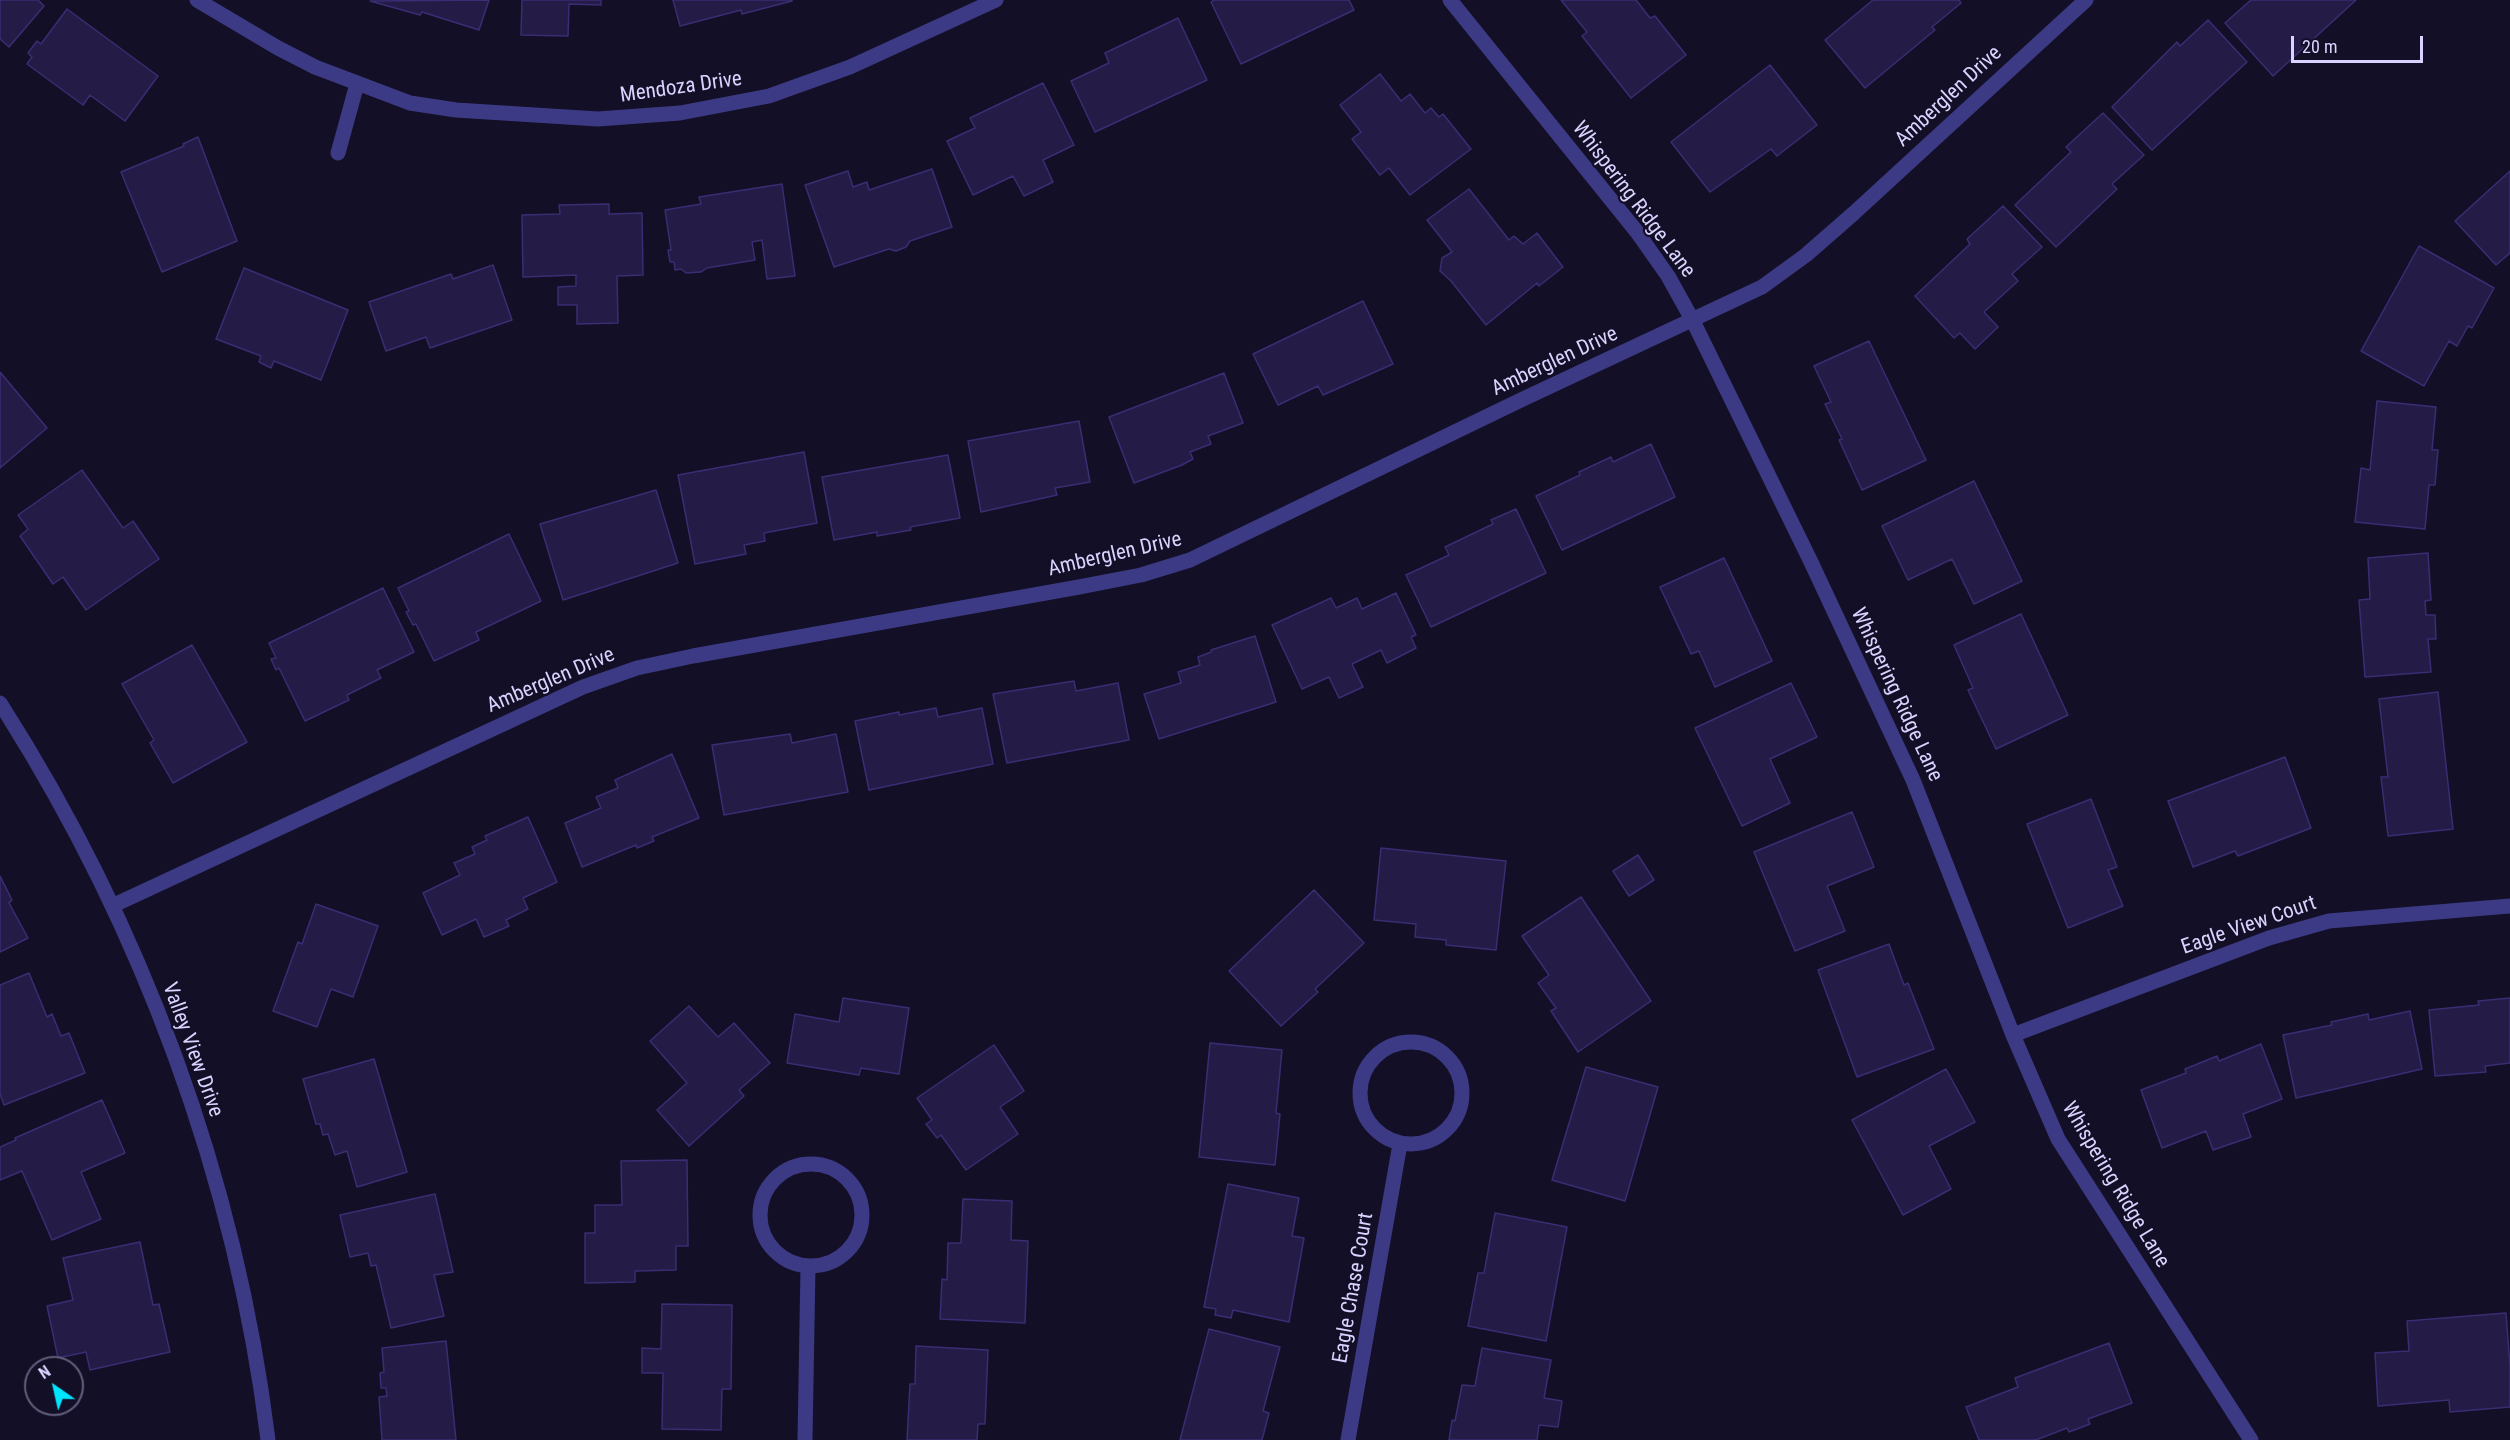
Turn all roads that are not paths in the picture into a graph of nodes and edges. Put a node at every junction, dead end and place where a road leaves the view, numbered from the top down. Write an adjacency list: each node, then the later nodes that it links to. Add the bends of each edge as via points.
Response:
1 (197, 0): 5 (street, Mendoza Drive, via 278,48)
2 (996, 0): 5 (street, Mendoza Drive, via 850,67 769,96 680,113 598,119 456,110 410,103)
3 (1450, 0): 7 (street, Whispering Ridge Lane, via 1637,232)
4 (2086, 0): 7 (street, Amberglen Drive, via 1806,255 1762,287)
5 (357, 84): 6 (street)
6 (338, 153)
7 (1693, 321): 9 (street, Amberglen Drive, via 1190,560 1141,575 637,668 583,687); 11 (street, Whispering Ridge Lane, via 1913,780)
8 (0, 703): 9 (street, Valley View Drive)
9 (114, 905): 14 (street, Valley View Drive, via 174,1057 229,1227 248,1310)
10 (2510, 906): 11 (street, Eagle View Court, via 2328,921 2269,938)
11 (2013, 1035): 17 (street, Whispering Ridge Lane, via 2058,1140)
12 (1400, 1144): 12 (street, via 1372,1127 1360,1096 1362,1080 1369,1065 1394,1045 1428,1045 1444,1053 1455,1066 1462,1100 1447,1130 1432,1140); 16 (street, Eagle Chase Court)
13 (808, 1267): 13 (street, via 785,1259 773,1249 760,1218 768,1187 794,1167 812,1164 829,1167 855,1188 862,1221 847,1252 833,1261); 15 (street)
14 (268, 1440)
15 (805, 1440)
16 (1348, 1440)
17 (2250, 1440)

